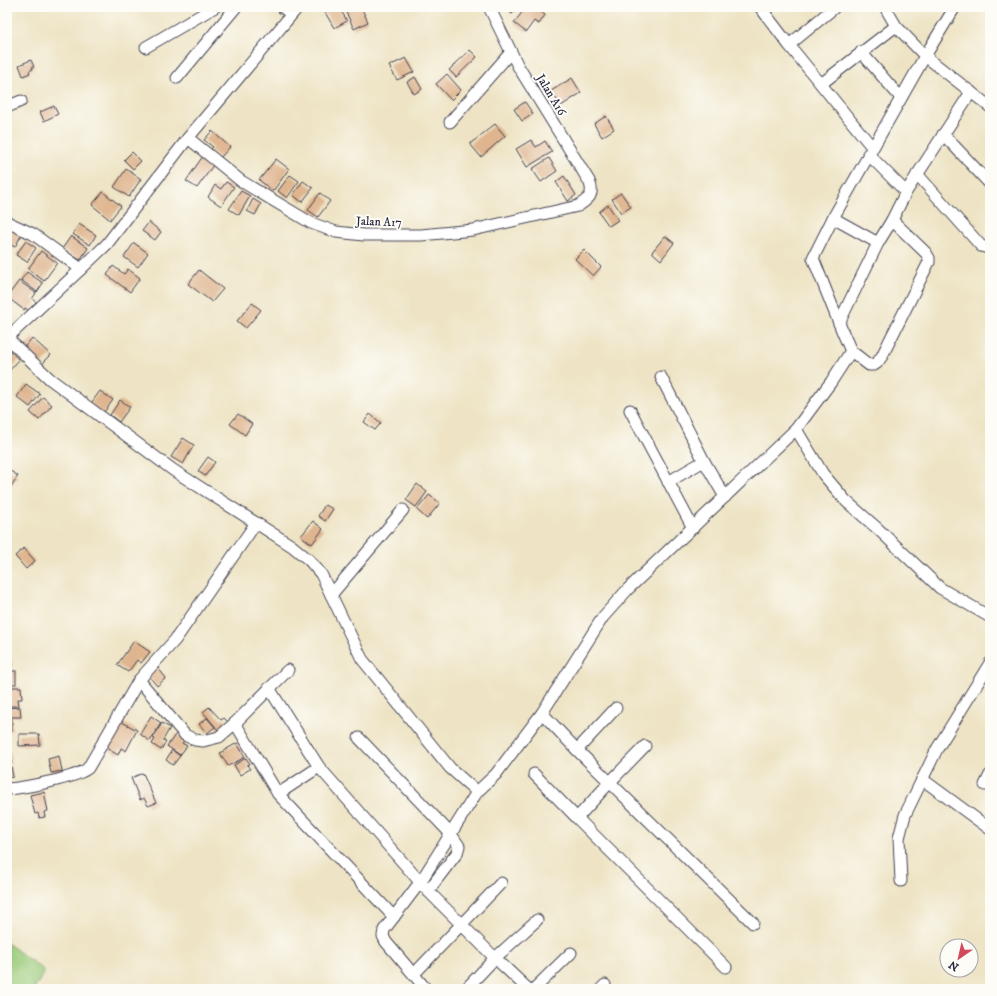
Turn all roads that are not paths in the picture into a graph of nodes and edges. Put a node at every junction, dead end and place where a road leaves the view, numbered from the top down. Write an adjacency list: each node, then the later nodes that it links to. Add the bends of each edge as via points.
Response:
1 (215, 7): 12 (street)
2 (236, 7): 16 (street)
3 (282, 7): 9 (street)
4 (489, 7): 13 (street, Jalan A16)
5 (760, 7): 11 (street)
6 (836, 7): 11 (street)
7 (885, 7): 10 (street)
8 (952, 8): 15 (street)
9 (294, 11): 25 (street)
10 (896, 26): 14 (street); 15 (street)
11 (789, 45): 17 (street)
12 (146, 47)
13 (511, 52): 23 (street); 30 (street, Jalan A16, via 589,181 592,188)
14 (861, 52): 17 (street); 19 (street)
15 (925, 56): 18 (street); 19 (street)
16 (177, 78)
17 (821, 84): 26 (street)
18 (971, 92): 22 (street); 24 (street)
19 (901, 98): 26 (street)
20 (21, 100): 21 (street)
21 (7, 107)
22 (990, 107)
23 (450, 122)
24 (943, 134): 27 (street); 28 (street)
25 (188, 138): 30 (street, Jalan A17, via 241,181 311,223 336,232 421,236 473,230 578,206); 36 (street, via 107,244)
26 (870, 150): 29 (street); 31 (street)
27 (917, 174): 29 (street); 35 (street, via 981,246)
28 (990, 184)
29 (906, 192): 32 (street)
30 (590, 195)
31 (833, 218): 34 (street); 37 (street, via 813,258)
32 (892, 220): 34 (street); 39 (street, via 926,253 930,262 877,363 869,364)
33 (7, 222): 36 (street, via 33,234)
34 (878, 243): 37 (street)
35 (990, 246)
36 (81, 269): 38 (street)
37 (839, 323): 39 (street)
38 (7, 338): 47 (street, via 50,379 173,470)
39 (851, 351): 42 (street)
40 (661, 377): 43 (street)
41 (630, 410): 44 (street)
42 (796, 429): 45 (street); 50 (street, via 823,474 846,501 940,588)
43 (704, 461): 44 (street); 45 (street)
44 (668, 482): 48 (street)
45 (725, 497): 48 (street)
46 (403, 510): 49 (street)
47 (256, 523): 49 (street, via 309,560 321,574); 53 (street, via 176,640)
48 (693, 528): 56 (street, via 628,589 603,617)
49 (332, 595): 66 (street, via 362,659 450,768)
50 (990, 617)
51 (990, 663): 63 (street, via 937,749)
52 (288, 670): 54 (street)
53 (139, 680): 57 (street, via 185,735 195,740 219,737); 65 (street, via 84,772 21,788)
54 (269, 688): 57 (street); 61 (street)
55 (616, 708): 60 (street)
56 (542, 713): 60 (street); 66 (street, via 496,774)
57 (235, 723): 67 (street)
58 (359, 738): 70 (street)
59 (645, 746): 64 (street)
60 (577, 750): 64 (street)
61 (319, 767): 67 (street); 71 (street)
62 (534, 774): 68 (street)
63 (922, 779): 69 (street); 72 (street, via 905,815 899,838)
64 (610, 782): 68 (street); 78 (street)
65 (7, 789)
66 (477, 792): 70 (street)
67 (278, 794): 75 (street)
68 (577, 818): 81 (street)
69 (990, 828)
70 (450, 833): 71 (street); 74 (street, via 459,849)
71 (421, 881): 74 (street); 75 (street)
72 (901, 881)
73 (501, 883): 77 (street)
74 (428, 891): 77 (street)
75 (394, 917): 82 (street, via 382,936)
76 (537, 920): 80 (street)
77 (461, 923): 80 (street); 82 (street)
78 (753, 923)
79 (571, 953): 86 (street)
80 (495, 958): 84 (street); 85 (street)
81 (726, 967)
82 (414, 974): 83 (street)
83 (426, 989)
84 (466, 989)
85 (528, 989)
86 (534, 989)

